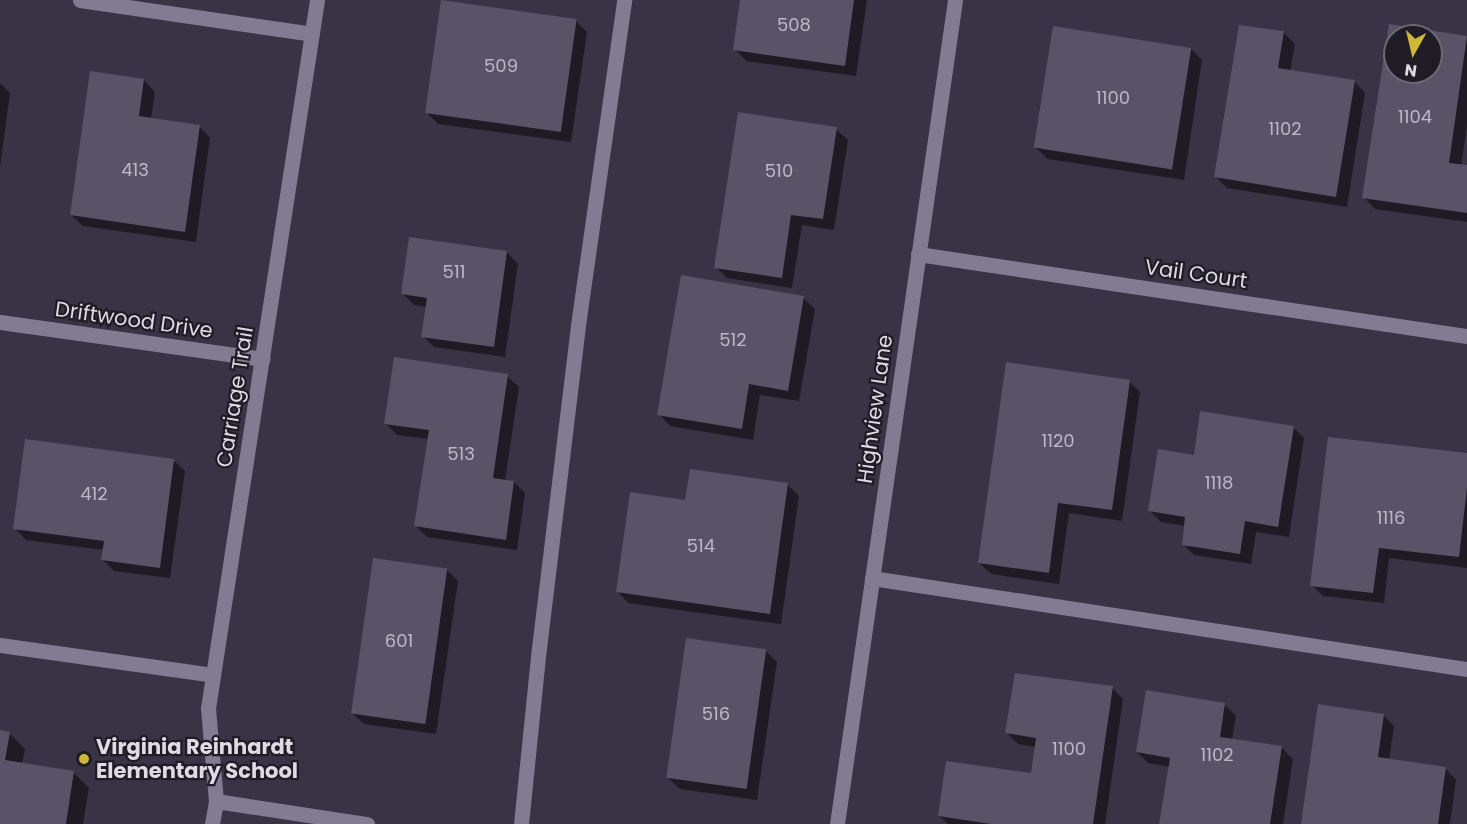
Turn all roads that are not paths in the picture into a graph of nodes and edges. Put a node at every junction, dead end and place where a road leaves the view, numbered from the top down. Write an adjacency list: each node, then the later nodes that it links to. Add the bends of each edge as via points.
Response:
1 (81, 0): 5 (street)
2 (317, 0): 5 (street, Carriage Trail)
3 (624, 0): 17 (street, via 578,330)
4 (955, 0): 6 (street, Highview Lane)
5 (312, 34): 9 (street, Carriage Trail)
6 (918, 254): 8 (street, Vail Court); 10 (street, Highview Lane)
7 (0, 322): 9 (street, Driftwood Drive)
8 (1467, 336)
9 (262, 359): 13 (street, Carriage Trail)
10 (872, 578): 12 (street); 18 (street, Highview Lane)
11 (0, 645): 13 (street)
12 (1467, 669)
13 (213, 675): 14 (street, Carriage Trail, via 208,708)
14 (216, 801): 15 (street, Carriage Trail); 16 (street)
15 (212, 824)
16 (367, 824)
17 (521, 824)
18 (837, 824)

